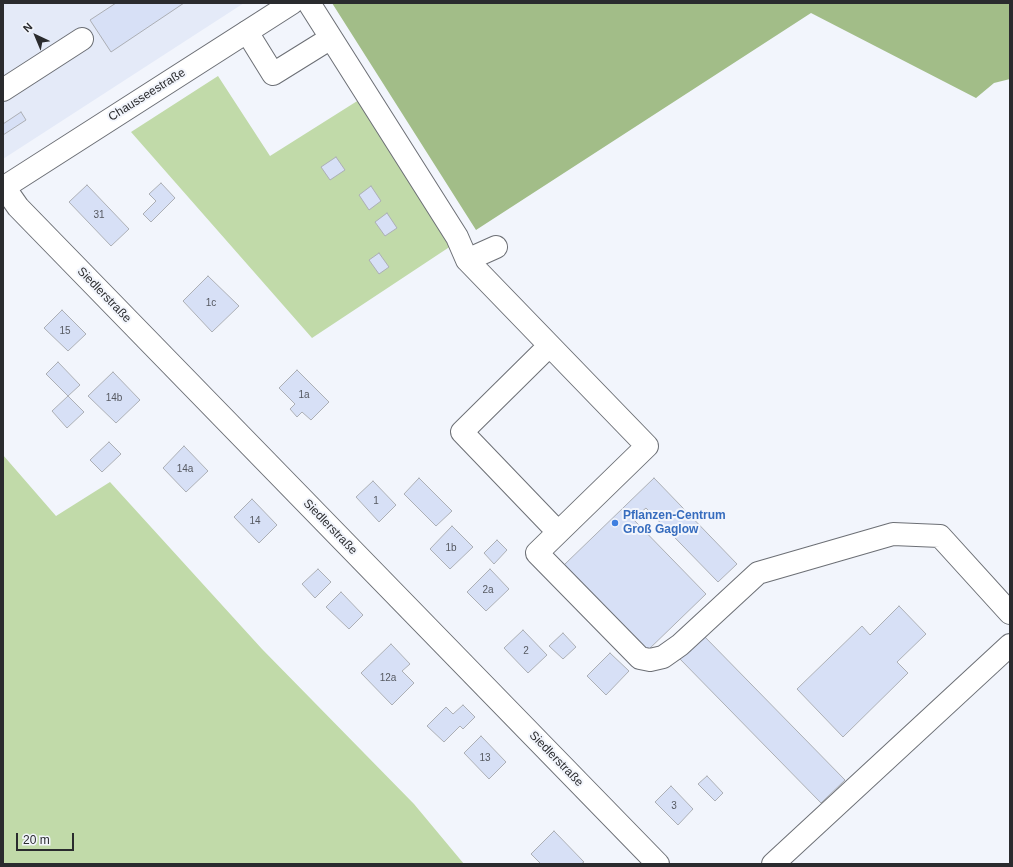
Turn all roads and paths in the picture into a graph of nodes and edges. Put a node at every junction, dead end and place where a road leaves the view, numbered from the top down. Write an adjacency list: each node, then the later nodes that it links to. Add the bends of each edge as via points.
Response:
1 (292, 3): 3 (street, Chausseestraße)
2 (310, 3): 4 (street)
3 (247, 32): 4 (street, via 273,74); 7 (street, Chausseestraße)
4 (332, 38): 9 (street, via 457,237)
5 (82, 39): 6 (street)
6 (3, 90)
7 (3, 187): 14 (street, Siedlerstraße, via 18,207)
8 (496, 247): 9 (street)
9 (467, 260): 10 (street)
10 (549, 346): 11 (street, via 462,432); 11 (street, via 647,446)
11 (558, 532): 12 (street, via 537,553 640,658 650,660 663,657 680,645 758,573 893,534 940,536)
12 (1010, 613)
13 (1010, 646): 15 (street)
14 (658, 864)
15 (773, 864)

